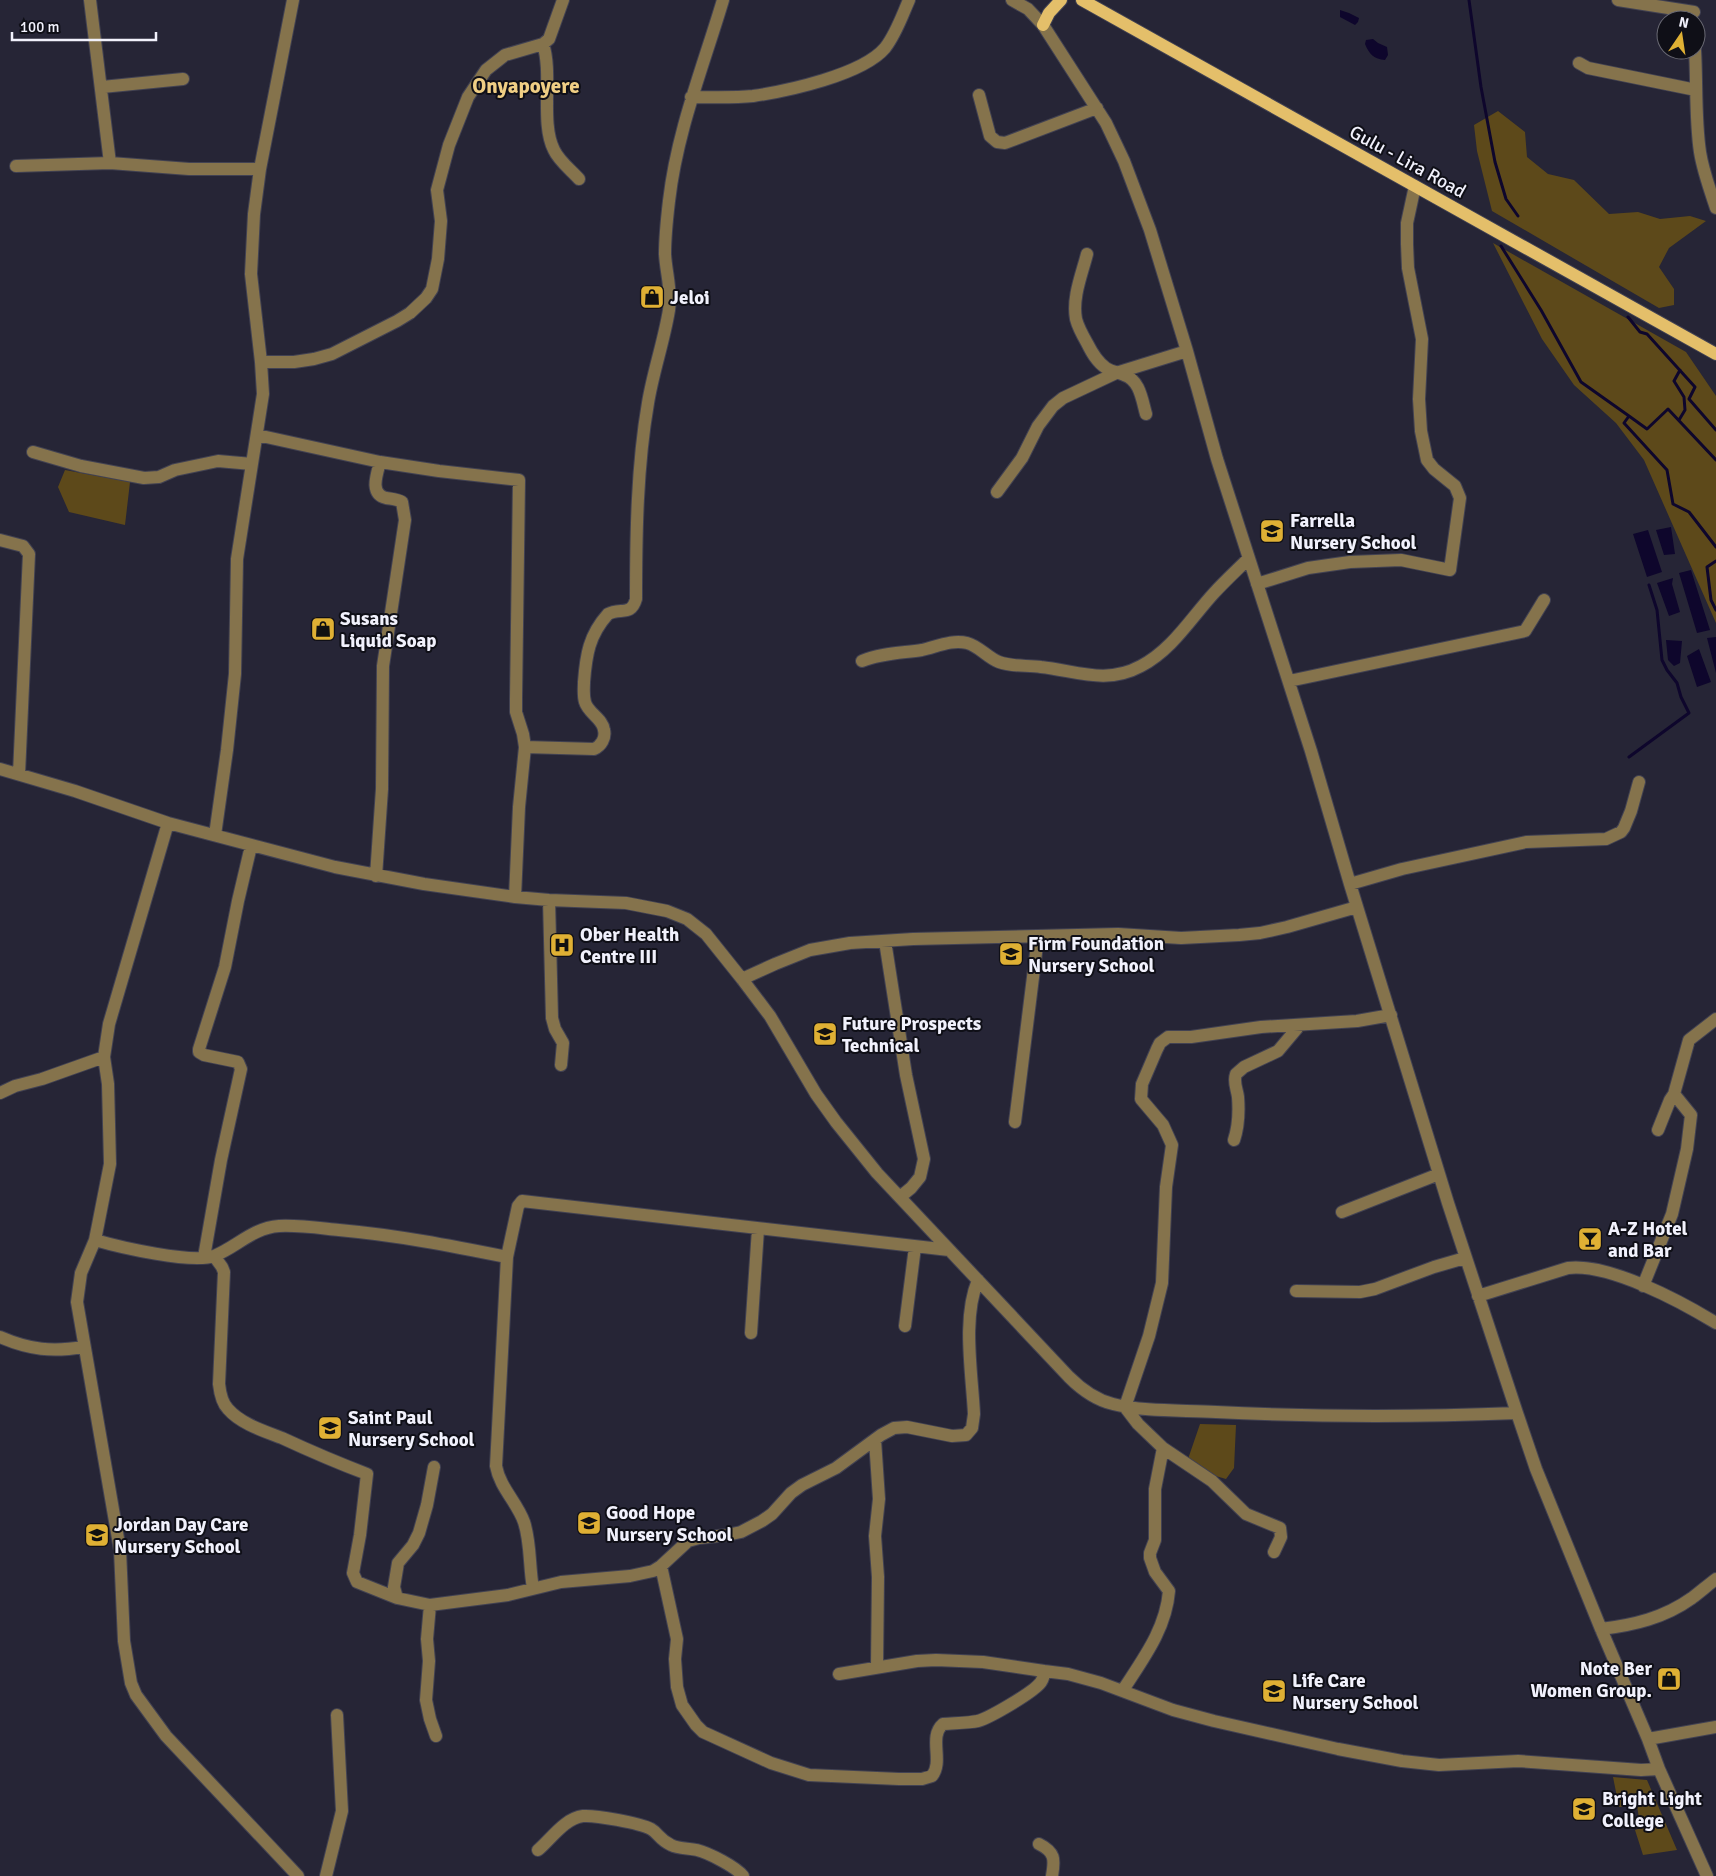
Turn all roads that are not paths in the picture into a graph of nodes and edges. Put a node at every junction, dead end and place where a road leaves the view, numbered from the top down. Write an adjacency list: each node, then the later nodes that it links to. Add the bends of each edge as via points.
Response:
1 (90, 0): 17 (street)
2 (293, 0): 24 (street)
3 (563, 0): 13 (street, via 550,36)
4 (723, 0): 20 (street)
5 (909, 0): 20 (street, via 884,49 849,71 780,91)
6 (1012, 0): 10 (street)
7 (1061, 0): 12 (main road)
8 (1082, 0): 26 (main road, Gulu - Lira Road)
9 (1618, 0): 11 (street)
10 (1026, 5): 12 (street)
11 (1687, 10)
12 (1042, 26): 21 (street)
13 (543, 44): 25 (street, via 551,143 554,152); 31 (street, via 505,55 486,70 468,97 449,145 437,190 441,221 438,259 432,289 426,298 397,321 332,354 294,362)
14 (1695, 60): 18 (street)
15 (1579, 64): 18 (street)
16 (183, 79): 17 (street)
17 (102, 87): 22 (street)
18 (1696, 90): 27 (street, via 1700,153)
19 (979, 95): 21 (street, via 990,136 1005,143)
20 (691, 97): 45 (street, via 669,201 665,251 670,298 648,404 641,459 636,599 628,611 608,614 587,651 584,701 603,726 602,744 594,749)
21 (1096, 108): 29 (street, via 1124,161 1150,230)
22 (110, 163): 23 (street); 24 (street, via 189,169)
23 (16, 166)
24 (260, 169): 31 (street, via 251,274)
25 (580, 179)
26 (1415, 186): 30 (main road, Gulu - Lira Road); 41 (street, via 1407,224 1407,244 1408,268 1422,339 1419,399 1422,437 1427,460 1454,486 1460,498 1450,570 1401,560 1350,562 1301,570)
27 (1716, 208)
28 (1087, 254): 32 (street, via 1077,292 1077,320 1093,355)
29 (1187, 351): 32 (street); 40 (street)
30 (1716, 354)
31 (261, 362): 34 (street, via 263,394)
32 (1116, 373): 33 (street, via 1126,375 1138,387); 38 (street, via 1053,406)
33 (1146, 414)
34 (257, 435): 36 (street); 37 (street)
35 (33, 452): 37 (street, via 81,466 144,478 218,461)
36 (380, 462): 45 (street, via 519,480 516,712); 52 (street, via 376,490 380,496 402,502 405,520 383,666 382,789)
37 (252, 464): 50 (street, via 236,559 234,681)
38 (997, 492)
39 (0, 540): 47 (street, via 23,546 29,554)
40 (1249, 558): 41 (street); 43 (street, via 1166,647 1140,667 1119,674 1091,676 1007,664 966,643 874,656)
41 (1257, 584): 44 (street)
42 (1544, 600): 44 (street, via 1525,631)
43 (862, 661)
44 (1289, 681): 53 (street)
45 (525, 747): 54 (street)
46 (0, 769): 47 (street)
47 (19, 774): 49 (street)
48 (1639, 782): 53 (street, via 1624,828 1606,839 1526,842 1402,869)
49 (168, 823): 50 (street); 63 (street, via 116,998)
50 (215, 835): 51 (street)
51 (251, 846): 52 (street); 77 (street, via 225,967 199,1052 238,1062 241,1069 208,1227)
52 (376, 876): 54 (street)
53 (1350, 884): 56 (street)
54 (515, 897): 55 (street)
55 (550, 900): 59 (street, via 626,903 676,914 706,934); 64 (street, via 552,1018 554,1029 563,1043)
56 (1357, 907): 57 (street, via 1287,927 1239,935); 60 (street)
57 (1038, 937): 58 (street); 67 (street)
58 (884, 941): 59 (street, via 810,950); 71 (street, via 906,1075 924,1159 920,1178)
59 (742, 979): 71 (street, via 770,1016 836,1122)
60 (1391, 1015): 62 (street); 70 (street)
61 (1716, 1019): 66 (street, via 1689,1040)
62 (1299, 1026): 69 (street, via 1278,1050 1244,1066 1236,1074 1238,1099); 89 (street, via 1261,1026 1191,1037 1168,1037 1157,1049 1140,1093 1141,1099 1163,1125 1172,1145 1166,1187 1163,1272 1155,1316)
63 (104, 1057): 65 (street); 74 (street, via 110,1164)
64 (562, 1065)
65 (2, 1089)
66 (1674, 1094): 68 (street); 81 (street, via 1690,1115 1688,1149 1672,1214)
67 (1015, 1122)
68 (1658, 1130)
69 (1234, 1140)
70 (1439, 1174): 72 (street); 79 (street)
71 (900, 1197): 76 (street)
72 (1342, 1212)
73 (758, 1229): 75 (street); 78 (street, via 522,1201 518,1206); 86 (street)
74 (95, 1240): 77 (street, via 172,1256); 88 (street, via 78,1286 77,1302)
75 (915, 1247): 76 (street); 85 (street)
76 (948, 1250): 80 (street)
77 (209, 1256): 78 (street, via 253,1232 280,1226 374,1233); 98 (street, via 224,1272 219,1384 226,1407 246,1422 367,1474 353,1573 357,1582)
78 (507, 1257): 97 (street, via 496,1466 501,1482 524,1522)
79 (1465, 1258): 82 (street, via 1375,1289); 83 (street)
80 (978, 1280): 89 (street, via 1076,1384 1100,1400); 91 (street, via 970,1318 972,1428 966,1435 952,1436 900,1427)
81 (1643, 1286): 83 (street, via 1581,1266); 84 (street)
82 (1296, 1292)
83 (1478, 1296): 90 (street)
84 (1716, 1323)
85 (905, 1326)
86 (751, 1333)
87 (0, 1337): 88 (street, via 41,1350)
88 (84, 1347): 112 (street, via 120,1550 124,1641 136,1695 166,1736)
89 (1125, 1407): 90 (street, via 1370,1416); 92 (street)
90 (1517, 1413): 100 (street, via 1536,1469)
91 (875, 1440): 95 (street, via 842,1464 791,1493 762,1521 741,1532 688,1541); 101 (street, via 879,1500 875,1536 878,1577)
92 (1163, 1448): 94 (street, via 1212,1481 1246,1514 1280,1528 1281,1537); 104 (street, via 1155,1489 1156,1540 1150,1558 1155,1572 1169,1591 1167,1608 1160,1630)
93 (434, 1467): 98 (street, via 419,1533 398,1563 394,1587)
94 (1274, 1552)
95 (661, 1566): 97 (street, via 630,1576 585,1579); 102 (street, via 677,1639 677,1687 685,1710 703,1732 791,1770 824,1776 927,1778 935,1770 936,1734 940,1726 985,1718 1037,1686)
96 (1716, 1579): 100 (street, via 1692,1598 1660,1616 1632,1625)
97 (533, 1588): 99 (street)
98 (397, 1598): 99 (street)
99 (430, 1605): 107 (street, via 426,1700)
100 (1601, 1629): 108 (street)
101 (876, 1667): 102 (street, via 917,1661 967,1661); 103 (street)
102 (1044, 1671): 104 (street)
103 (838, 1674)
104 (1123, 1690): 109 (street, via 1173,1710 1214,1721 1402,1760 1439,1765 1518,1761)
105 (337, 1715): 113 (street, via 342,1811)
106 (1716, 1727): 108 (street)
107 (436, 1736)
108 (1648, 1739): 109 (street)
109 (1659, 1769): 116 (street)
110 (1039, 1844): 115 (street, via 1052,1854)
111 (538, 1850): 114 (street, via 577,1818 602,1818 650,1828 667,1843 710,1854)
112 (298, 1876)
113 (326, 1876)
114 (743, 1876)
115 (1052, 1876)
116 (1707, 1876)

